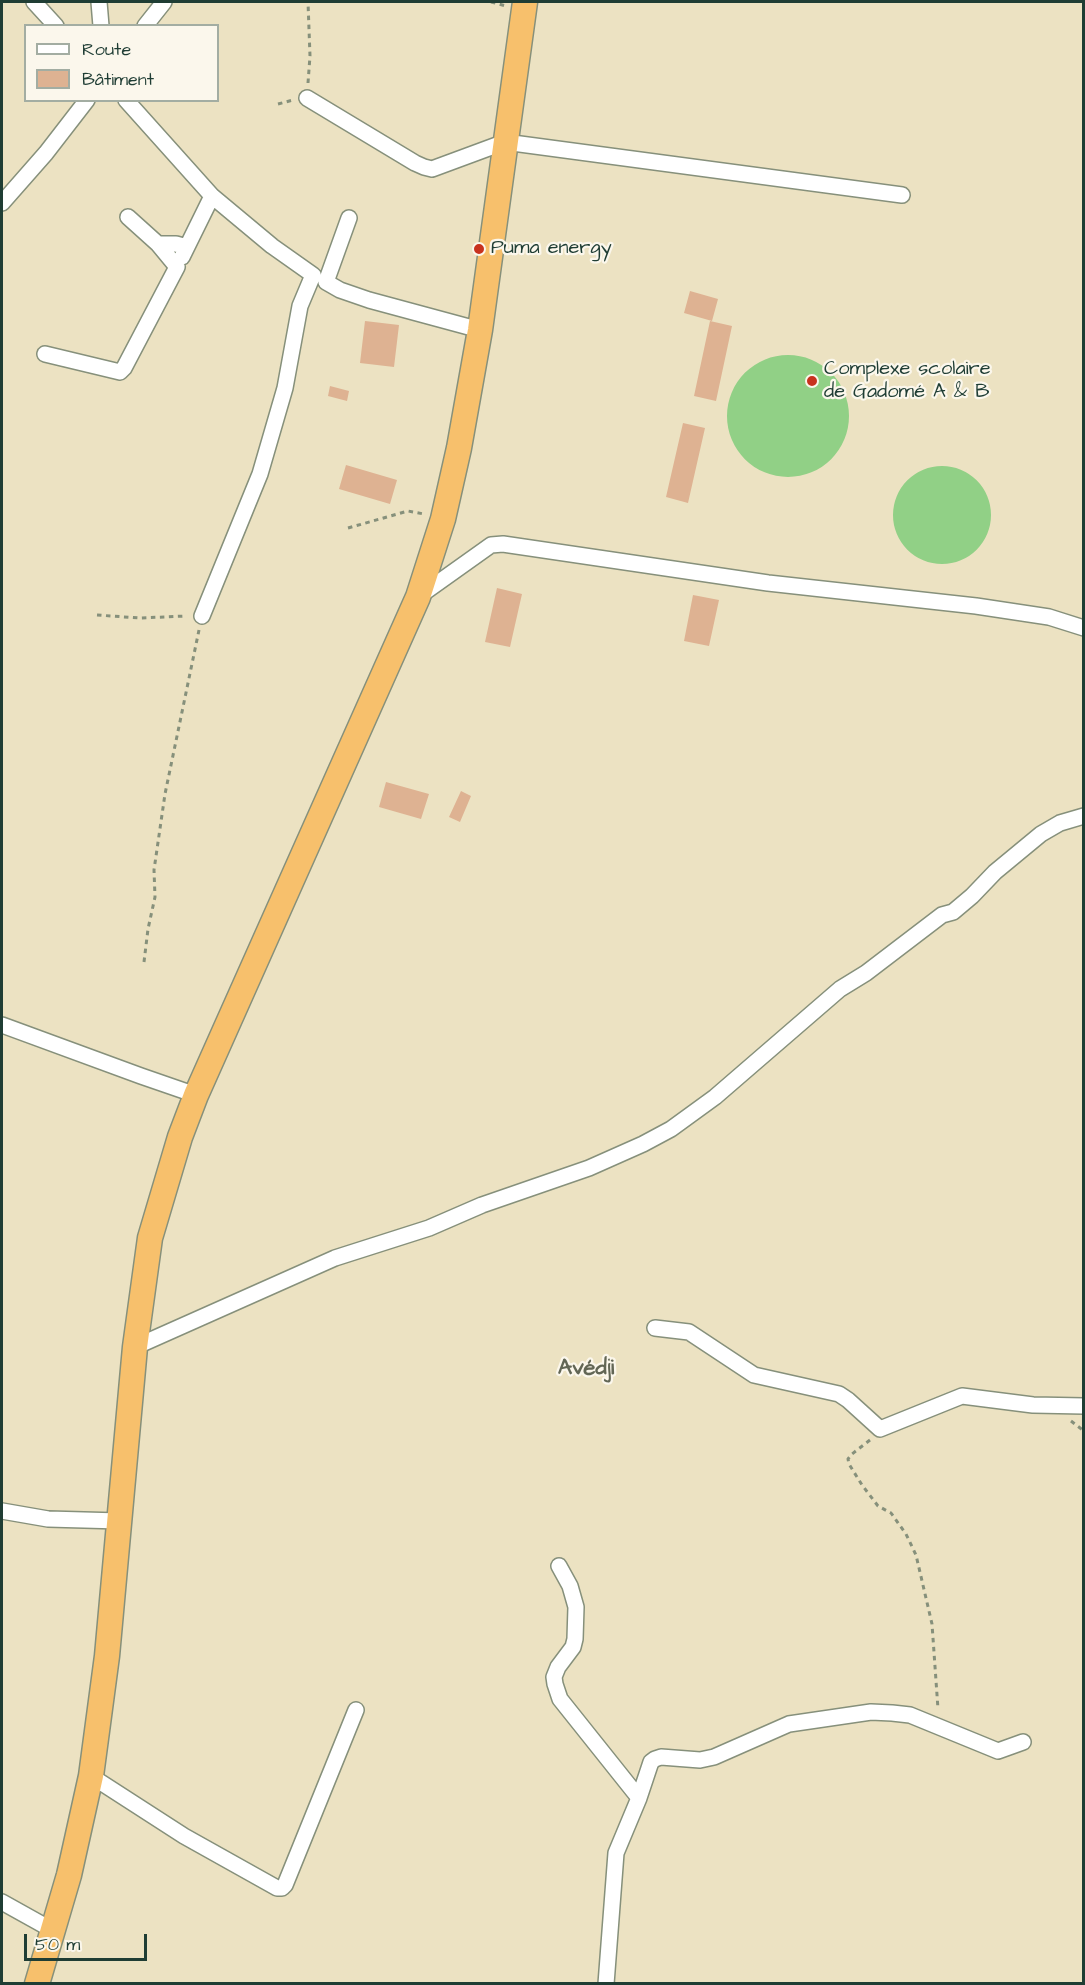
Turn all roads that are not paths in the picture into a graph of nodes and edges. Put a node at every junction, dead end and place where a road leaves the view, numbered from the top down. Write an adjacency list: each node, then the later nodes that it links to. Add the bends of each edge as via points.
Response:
1 (34, 2): 5 (street)
2 (99, 2): 6 (street)
3 (164, 2): 7 (street)
4 (525, 2): 11 (highway)
5 (54, 24)
6 (102, 24)
7 (147, 24)
8 (307, 98): 11 (street, via 432,169)
9 (85, 102): 14 (street)
10 (128, 102): 13 (street)
11 (505, 142): 12 (street); 21 (highway)
12 (902, 195)
13 (212, 196): 18 (street); 20 (street)
14 (2, 202)
15 (128, 217): 17 (street)
16 (349, 218): 20 (street)
17 (159, 244): 18 (street); 19 (street)
18 (187, 247): 19 (street)
19 (177, 267): 22 (street, via 120,372)
20 (319, 279): 21 (street, via 369,300); 24 (street, via 300,306 285,388 260,474)
21 (480, 330): 23 (highway, via 443,519)
22 (45, 354)
23 (418, 597): 25 (street, via 491,545 503,544 768,583 976,606 1049,617); 28 (highway)
24 (202, 616)
25 (1083, 628)
26 (1083, 816): 30 (street, via 1041,834 953,912 942,915 840,989 715,1097 671,1129 589,1168 482,1204 429,1228 334,1258)
27 (2, 1025): 28 (street)
28 (196, 1095): 30 (highway, via 150,1238)
29 (655, 1328): 31 (street, via 689,1332 754,1375 839,1394 880,1429 962,1396 1033,1405)
30 (135, 1347): 33 (highway)
31 (1083, 1406)
32 (2, 1511): 33 (street, via 48,1519)
33 (120, 1521): 37 (highway)
34 (559, 1566): 38 (street, via 576,1607 573,1647 554,1677 560,1699)
35 (356, 1710): 37 (street, via 282,1888 184,1836)
36 (1023, 1742): 38 (street, via 998,1751 910,1715 871,1712 789,1724 714,1757 655,1759)
37 (91, 1776): 40 (highway)
38 (639, 1798): 42 (street, via 616,1853)
39 (2, 1902): 40 (street)
40 (54, 1930): 41 (highway)
41 (37, 1983)
42 (606, 1983)

